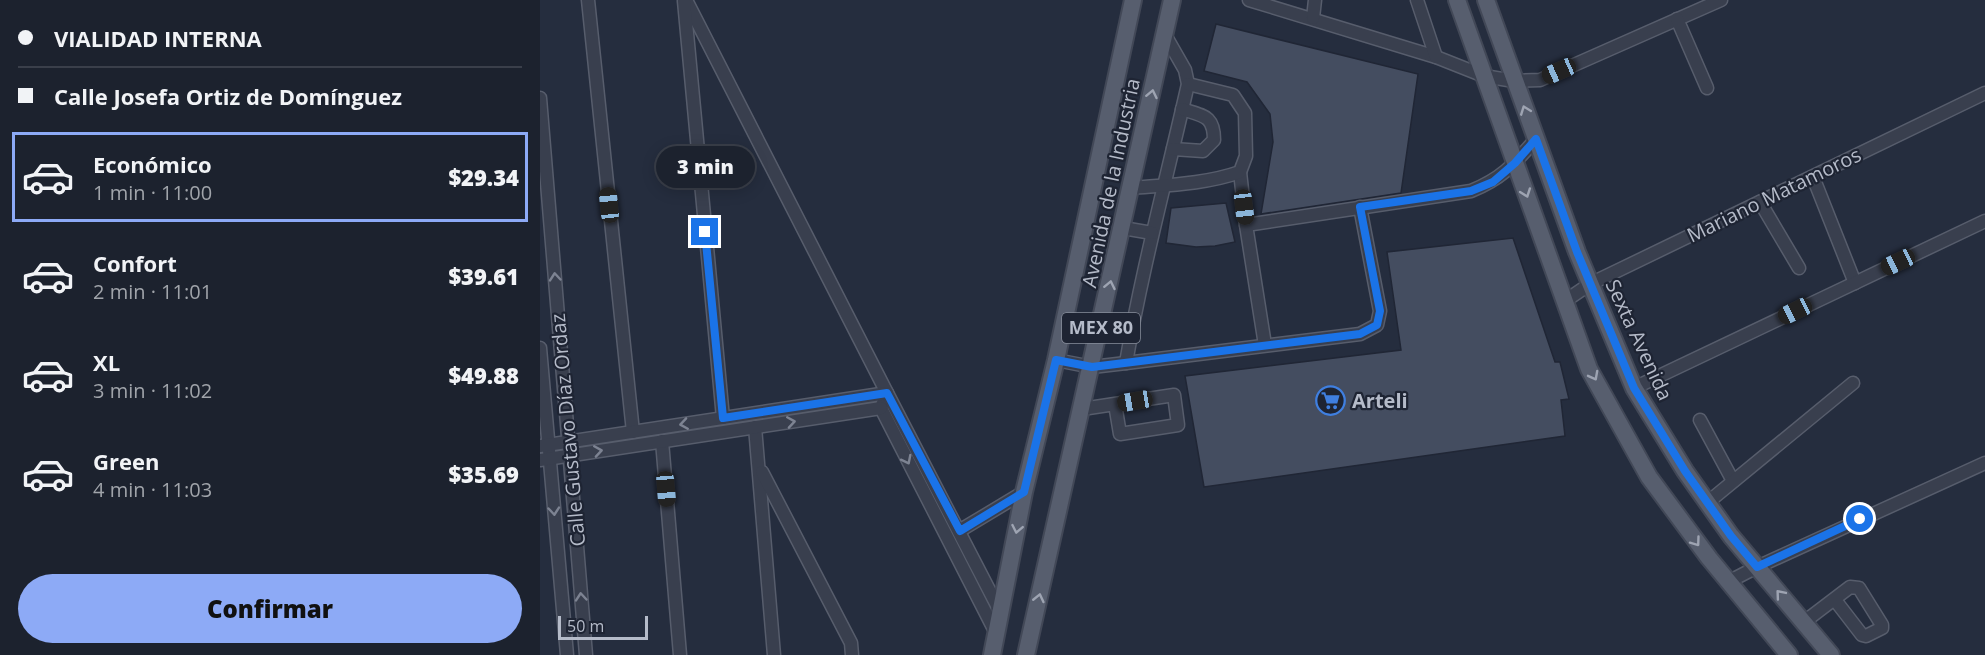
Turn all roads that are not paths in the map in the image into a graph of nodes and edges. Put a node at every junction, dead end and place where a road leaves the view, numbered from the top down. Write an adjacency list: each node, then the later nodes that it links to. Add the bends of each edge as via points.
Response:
1 (588, 0): 57 (street)
2 (685, 0): 48 (street); 53 (street)
3 (1133, 0): 43 (main road, Avenida de la Industria / MEX 80)
4 (1172, 0): 14 (main road, Avenida de la Industria / MEX 80)
5 (1248, 0): 12 (street)
6 (1315, 0): 12 (street)
7 (1417, 0): 15 (street)
8 (1457, 0): 16 (main road)
9 (1486, 0): 17 (main road, Sexta Avenida)
10 (1721, 0): 11 (street)
11 (1694, 5): 13 (street)
12 (1313, 18): 15 (street)
13 (1677, 19): 17 (street, via 1540,80); 19 (street)
14 (1165, 35): 18 (street, via 1185,70); 29 (main road, Avenida de la Industria / MEX 80, one-way to 14)
15 (1436, 57): 16 (street)
16 (1484, 76): 17 (street); 25 (main road)
17 (1514, 81): 23 (main road, Sexta Avenida, one-way to 17)
18 (1188, 84): 22 (street); 26 (street, via 1233,95 1245,113 1246,156)
19 (1707, 88)
20 (1985, 93): 27 (street, Mariano Matamoros)
21 (540, 98): 31 (street, Calle Gustavo Díaz Ordaz)
22 (1182, 109): 24 (street); 24 (street, via 1208,118 1214,127 1214,140 1203,151)
23 (1536, 139): 25 (street); 39 (main road, Sexta Avenida)
24 (1173, 149): 28 (street)
25 (1515, 163): 32 (street, via 1493,182 1471,191); 40 (main road, one-way to 40)
26 (1240, 172): 28 (street); 34 (street)
27 (1813, 177): 30 (street, Mariano Matamoros); 38 (street)
28 (1165, 186): 29 (street); 36 (street)
29 (1132, 188): 35 (main road, Avenida de la Industria / MEX 80)
30 (1760, 202): 37 (street); 39 (street, Mariano Matamoros)
31 (544, 206): 59 (street, Calle Gustavo Díaz Ordaz, one-way to 31)
32 (1360, 207): 34 (street); 41 (street, via 1380,311 1377,325 1360,334)
33 (1985, 221): 38 (street)
34 (1246, 225): 41 (street)
35 (1122, 228): 36 (street); 45 (main road, Avenida de la Industria / MEX 80, one-way to 35)
36 (1152, 233): 44 (street)
37 (1799, 268)
38 (1855, 283): 47 (street)
39 (1590, 284): 40 (street, Mariano Matamoros); 47 (main road, Sexta Avenida)
40 (1565, 301): 70 (main road, one-way to 70, via 1590,369 1649,477)
41 (1265, 345): 44 (street)
42 (540, 348): 60 (street, Calle Gustavo Díaz Ordaz)
43 (1056, 360): 45 (street); 66 (main road, Avenida de la Industria / MEX 80)
44 (1126, 363): 45 (street)
45 (1092, 367): 51 (main road, Avenida de la Industria / MEX 80)
46 (1853, 383): 65 (street)
47 (1634, 388): 67 (main road, Sexta Avenida)
48 (887, 393): 50 (street); 52 (street); 68 (street)
49 (1115, 404): 49 (street, via 1119,434 1178,425 1174,395); 51 (street)
50 (881, 408): 55 (street, one-way to 50); 74 (street, one-way to 74)
51 (1082, 409): 82 (main road, Avenida de la Industria / MEX 80, one-way to 51)
52 (739, 416): 53 (street); 56 (street)
53 (723, 418): 57 (street, one-way to 57)
54 (1700, 420): 65 (street)
55 (755, 428): 56 (street); 64 (street)
56 (740, 430): 58 (street)
57 (633, 432): 59 (street)
58 (662, 441): 61 (street, one-way to 58); 78 (street)
59 (568, 442): 60 (street); 61 (street, Calle Gustavo Díaz Ordaz)
60 (544, 445): 62 (street, Calle Gustavo Díaz Ordaz)
61 (570, 456): 62 (street); 77 (street, Calle Gustavo Díaz Ordaz, one-way to 61)
62 (545, 459): 76 (street, Calle Gustavo Díaz Ordaz, one-way to 76)
63 (1985, 463): 69 (street)
64 (758, 465): 79 (street); 80 (street, via 851,643)
65 (1733, 482): 67 (street)
66 (1024, 492): 68 (street); 72 (main road, Avenida de la Industria / MEX 80, one-way to 72)
67 (1707, 502): 69 (main road, Sexta Avenida)
68 (960, 531): 72 (street)
69 (1757, 567): 70 (street); 73 (main road, Sexta Avenida, one-way to 69)
70 (1728, 582): 75 (main road)
71 (1835, 600): 73 (street)
72 (1001, 613): 74 (main road, Avenida de la Industria / MEX 80)
73 (1804, 622): 83 (main road, Sexta Avenida)
74 (996, 633): 81 (main road, Avenida de la Industria / MEX 80)
75 (1784, 653)
76 (567, 655)
77 (586, 655)
78 (680, 655)
79 (774, 655)
80 (852, 655)
81 (992, 655)
82 (1026, 655)
83 (1831, 655)

